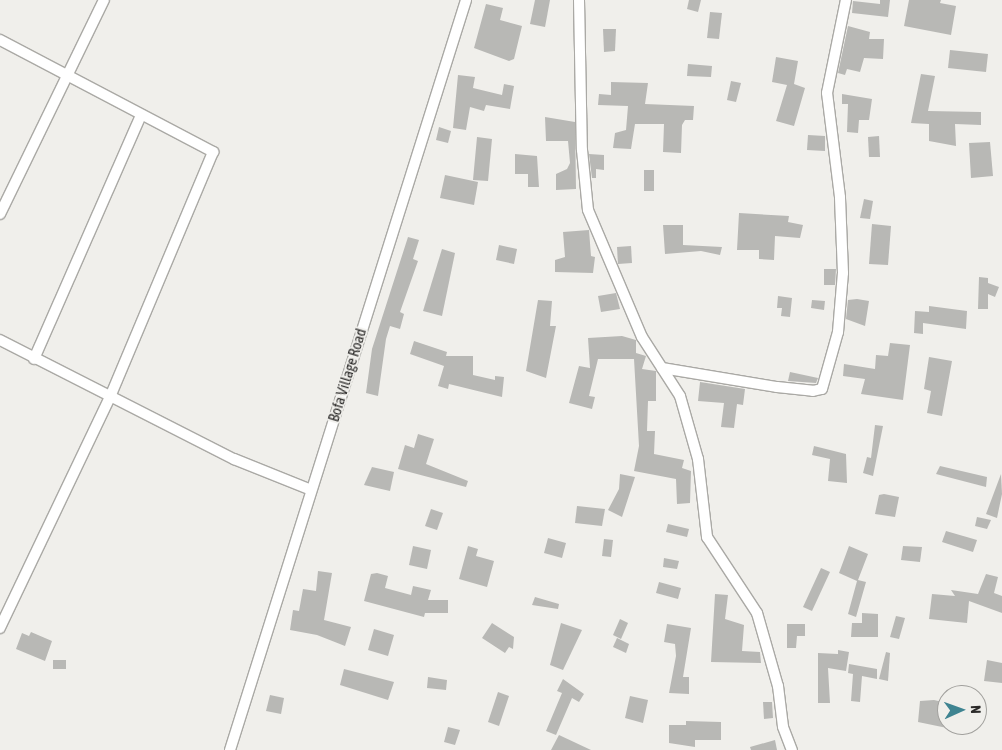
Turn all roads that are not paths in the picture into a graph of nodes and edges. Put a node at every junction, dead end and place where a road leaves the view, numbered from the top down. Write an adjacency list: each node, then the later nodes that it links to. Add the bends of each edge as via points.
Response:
1 (104, 0): 6 (street)
2 (466, 0): 13 (street, Bofa Village Road)
3 (579, 0): 11 (street, via 582,150 588,210 627,308)
4 (846, 0): 11 (street, via 827,93 840,197 843,280 838,332 822,388 813,391 777,388)
5 (0, 40): 6 (street)
6 (68, 76): 7 (street); 8 (street)
7 (141, 114): 10 (street); 12 (street, via 213,152)
8 (0, 214)
9 (0, 340): 10 (street)
10 (34, 359): 12 (street)
11 (662, 368): 16 (street, via 680,396 689,422 698,459 707,537 757,613 778,686 783,728)
12 (110, 397): 13 (street, via 234,459); 14 (street)
13 (311, 490): 15 (street, Bofa Village Road)
14 (0, 628)
15 (230, 750)
16 (792, 750)

